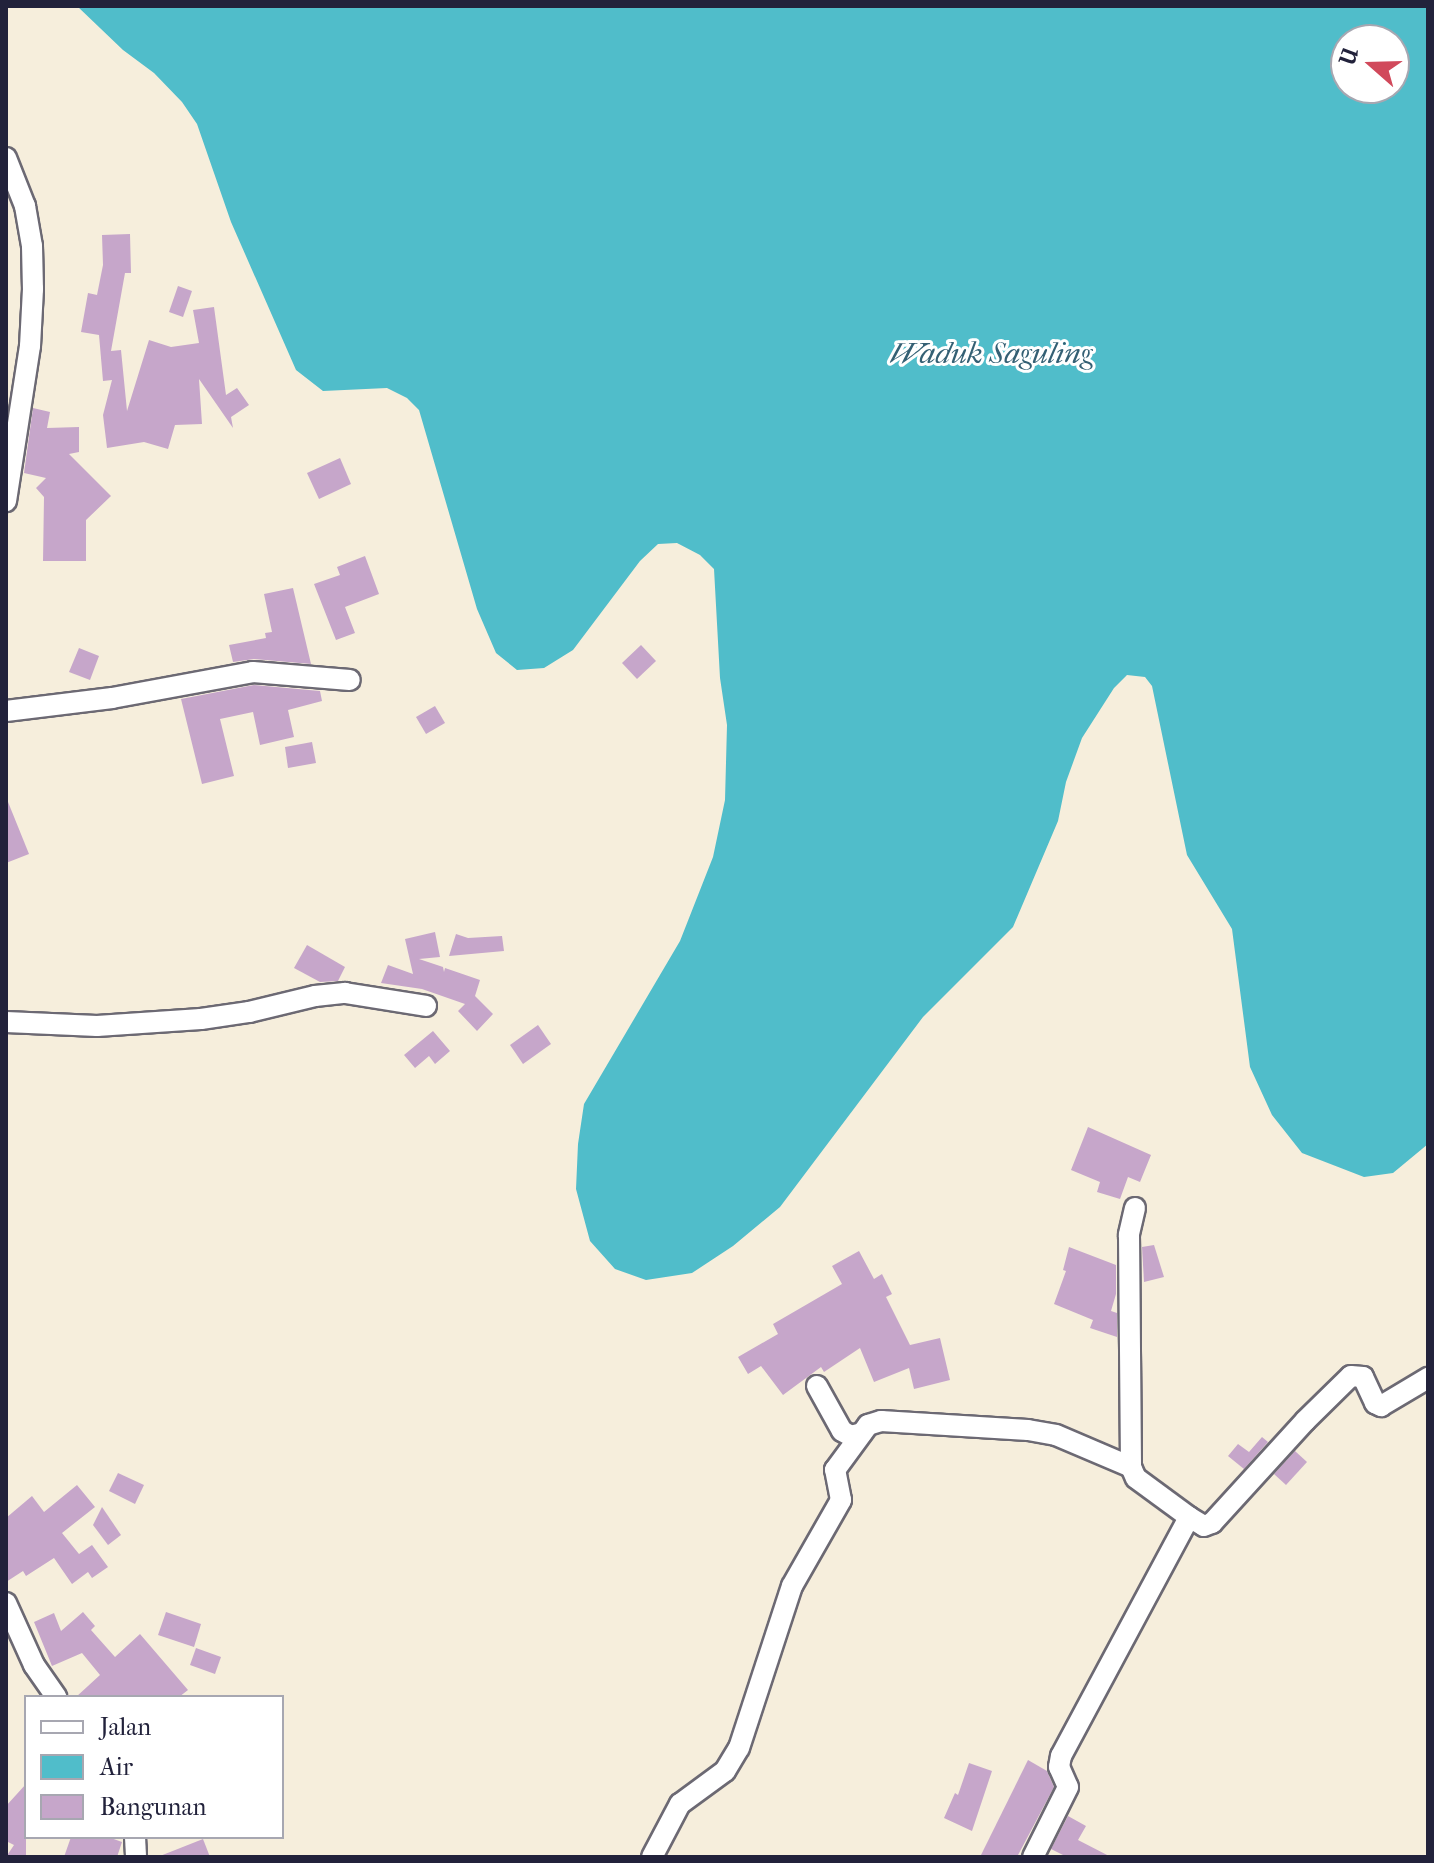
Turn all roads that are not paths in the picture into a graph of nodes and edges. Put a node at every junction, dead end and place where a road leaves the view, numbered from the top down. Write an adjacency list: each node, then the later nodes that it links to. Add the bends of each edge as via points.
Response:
1 (6, 158): 2 (street, via 25,206 33,289 30,346)
2 (6, 501)
3 (350, 680): 4 (street, via 253,672)
4 (6, 711)
5 (426, 1006): 6 (street, via 345,993 201,1019 97,1026)
6 (6, 1022)
7 (1135, 1208): 11 (street, via 1129,1235)
8 (1428, 1378): 12 (street, via 1381,1406 1363,1377 1351,1376 1212,1523 1204,1526)
9 (817, 1386): 10 (street, via 842,1431 851,1436)
10 (862, 1433): 11 (street, via 881,1421 1017,1429 1056,1435); 15 (street, via 838,1462 835,1477 841,1500 792,1586 739,1748 725,1771 680,1804)
11 (1131, 1467): 12 (street, via 1136,1478)
12 (1189, 1517): 16 (street, via 1061,1756 1059,1767 1068,1787)
13 (6, 1603): 14 (street, via 34,1665)
14 (55, 1695)
15 (652, 1857)
16 (1033, 1857)

